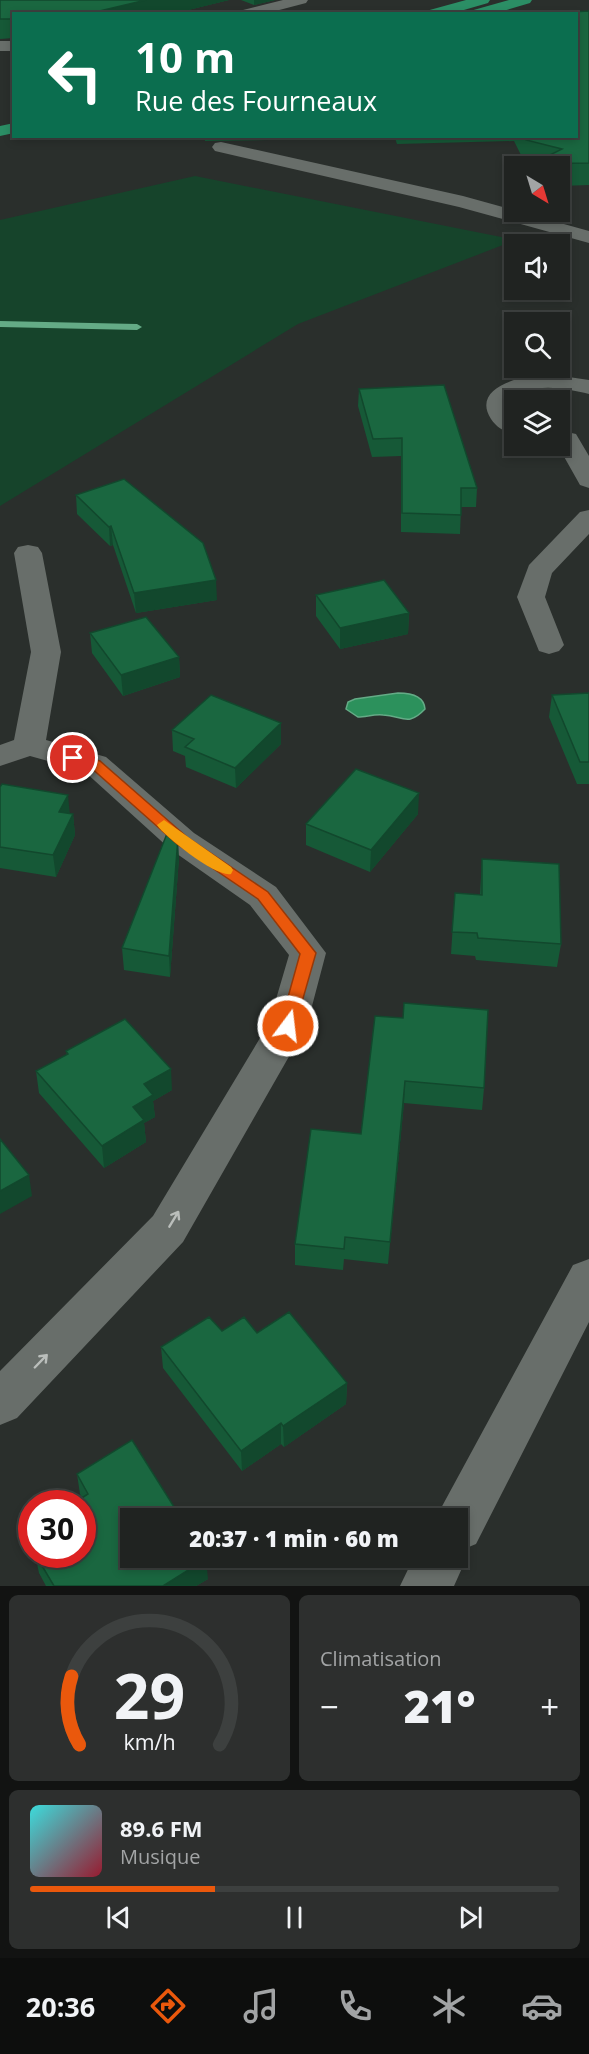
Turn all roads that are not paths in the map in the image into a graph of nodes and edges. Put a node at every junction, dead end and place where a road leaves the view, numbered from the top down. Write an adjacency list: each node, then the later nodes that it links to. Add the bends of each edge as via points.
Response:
1 (301, 0): 4 (street)
2 (483, 0): 5 (main road)
3 (525, 0): 6 (main road)
4 (252, 12)
5 (438, 12)
6 (482, 12)
7 (221, 147): 8 (street, via 463,202)
8 (589, 237)
9 (589, 379): 10 (street)
10 (543, 381): 11 (street); 12 (street)
11 (589, 387)
12 (509, 390)
13 (504, 393): 14 (street, via 497,400 497,410)
14 (504, 421)
15 (572, 438): 16 (street)
16 (589, 480)
17 (589, 518): 19 (street, via 539,571 531,597)
18 (28, 553): 20 (street, via 46,652)
19 (549, 645)
20 (14, 751): 22 (street, one-way to 20, via 168,1229 288,1026 308,953 263,896 182,841 95,764)
21 (589, 1278): 23 (street)
22 (0, 1403)
23 (468, 1508)
24 (436, 1568): 25 (street)
25 (426, 1586)

